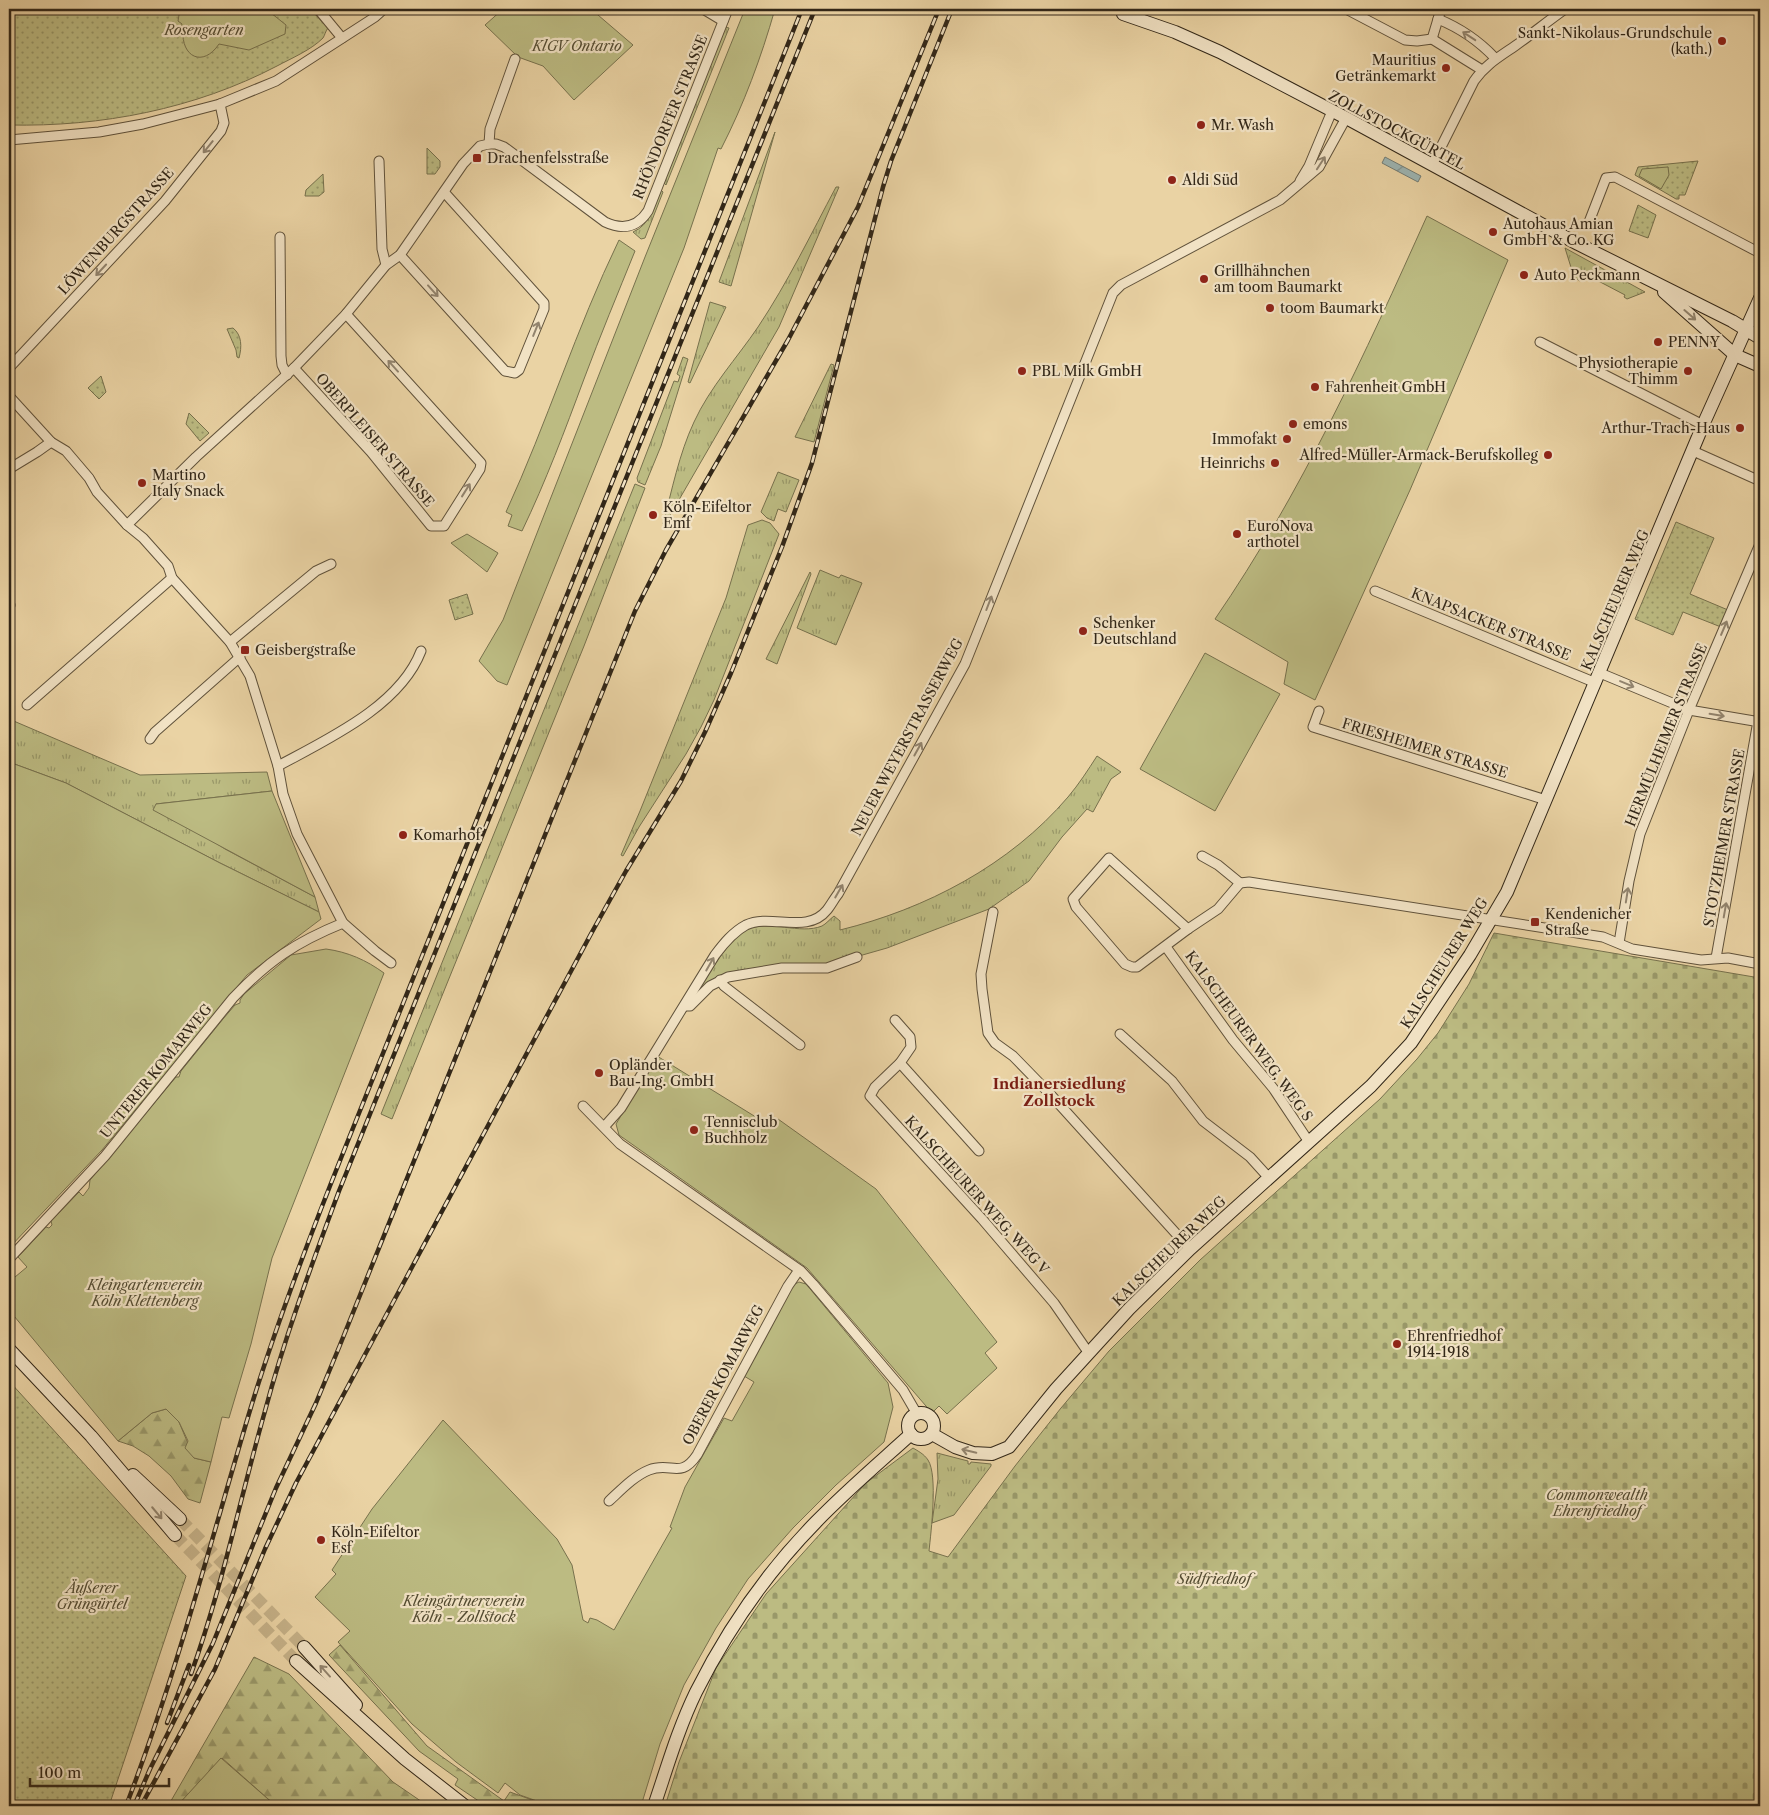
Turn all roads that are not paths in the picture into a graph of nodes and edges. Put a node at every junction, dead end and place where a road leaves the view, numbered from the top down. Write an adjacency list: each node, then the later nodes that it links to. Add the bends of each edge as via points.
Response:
1 (318, 9): 11 (street)
2 (384, 9): 11 (street)
3 (703, 9): 10 (street)
4 (728, 9): 10 (street, RHÖNDORFER STRASSE)
5 (1346, 9): 12 (street, via 1405,40)
6 (1441, 9): 9 (street)
7 (1565, 9): 13 (street)
8 (1123, 14): 17 (street, ZOLLSTOCKGÜRTEL, via 1220,52)
9 (1438, 18): 12 (street); 13 (street, one-way to 9, via 1480,43)
10 (723, 21): 20 (street, RHÖNDORFER STRASSE, via 648,211 638,223 628,227 604,222 504,147)
11 (342, 38): 16 (street, via 276,81)
12 (1432, 39): 15 (street)
13 (1495, 58): 15 (street)
14 (515, 59): 20 (street, via 490,129)
15 (1482, 70): 22 (street)
16 (220, 104): 19 (street, via 99,132); 38 (street, LÖWENBURGSTRASSE, one-way to 38, via 224,123 221,131 165,201)
17 (1332, 111): 18 (street, ZOLLSTOCKGÜRTEL); 23 (street, NEUER WEYERSTRASSERWEG)
18 (1346, 118): 22 (street, ZOLLSTOCKGÜRTEL); 23 (street, NEUER WEYERSTRASSERWEG, one-way to 18, via 1319,168)
19 (10, 141)
20 (489, 144): 24 (street, via 480,146 463,164)
21 (379, 162): 29 (street, via 382,249)
22 (1432, 165): 30 (street, ZOLLSTOCKGÜRTEL)
23 (1297, 186): 76 (street, NEUER WEYERSTRASSERWEG, one-way to 23, via 715,954 746,925 764,920 801,923 814,920 826,912 838,894 965,664 1114,293 1122,285 1280,200)
24 (444, 192): 28 (street); 28 (street, one-way to 24, via 505,371 519,370 544,303)
25 (1589, 222): 27 (street, via 1606,178 1615,177)
26 (280, 237): 40 (street, via 282,365)
27 (1760, 254)
28 (400, 255): 29 (street)
29 (386, 266): 32 (street)
30 (1653, 282): 33 (street, ZOLLSTOCKGÜRTEL); 36 (street, ZOLLSTOCKGÜRTEL, one-way to 36)
31 (1760, 298): 33 (street, KALSCHEURER WEG)
32 (346, 314): 39 (street); 39 (street, OBERPLEISER STRASSE, one-way to 32, via 371,452 431,526 444,526 481,463)
33 (1746, 329): 34 (street, ZOLLSTOCKGÜRTEL); 36 (street, KALSCHEURER WEG)
34 (1760, 338)
35 (1540, 342): 42 (street)
36 (1734, 355): 37 (street, ZOLLSTOCKGÜRTEL); 42 (street, KALSCHEURER WEG)
37 (1760, 366)
38 (9, 368)
39 (294, 368): 40 (street)
40 (287, 375): 47 (street, via 201,452)
41 (9, 396): 43 (street)
42 (1704, 425): 44 (street, KALSCHEURER WEG)
43 (51, 442): 45 (street); 47 (street, via 66,451)
44 (1693, 451): 46 (street); 55 (street, KALSCHEURER WEG)
45 (9, 469)
46 (1758, 480)
47 (127, 525): 50 (street, via 144,538 168,566)
48 (1760, 544): 57 (street, HERMÜLHEIMER STRASSE, one-way to 48)
49 (331, 564): 52 (street, via 316,571)
50 (172, 578): 52 (street); 56 (street)
51 (1375, 591): 55 (street, KNAPSACKER STRASSE)
52 (230, 642): 54 (street)
53 (421, 650): 61 (street, via 408,677 394,693 362,717)
54 (240, 657): 60 (street); 61 (street, via 256,691)
55 (1598, 678): 57 (street, KNAPSACKER STRASSE, one-way to 57); 62 (street, KALSCHEURER WEG)
56 (27, 705)
57 (1689, 710): 59 (street, KNAPSACKER STRASSE, one-way to 59); 69 (street, HERMÜLHEIMER STRASSE, one-way to 57, via 1640,834)
58 (1319, 711): 62 (street, FRIESHEIMER STRASSE, via 1313,728)
59 (1759, 721): 72 (street, STOTZHEIMER STRASSE, one-way to 59)
60 (150, 739)
61 (278, 766): 67 (street, via 283,794 297,834)
62 (1546, 800): 66 (street, KALSCHEURER WEG, via 1507,892)
63 (1202, 856): 64 (street)
64 (1240, 883): 66 (street); 68 (street, KALSCHEURER WEG, WEG S, via 1218,908)
65 (993, 912): 86 (street, via 982,974 988,1033 1050,1094)
66 (1489, 920): 69 (street, via 1603,937); 83 (street, KALSCHEURER WEG, via 1411,1043 1372,1086)
67 (343, 923): 73 (street); 87 (street, UNTERER KOMARWEG, via 288,950 233,998 104,1156)
68 (1188, 929): 70 (street, KALSCHEURER WEG, WEG S); 70 (street, KALSCHEURER WEG, WEG S, via 1109,858 1074,899 1076,907 1124,964 1137,967)
69 (1619, 943): 72 (street, via 1632,949 1701,960)
70 (1166, 946): 83 (street, KALSCHEURER WEG, WEG S)
71 (857, 957): 75 (street, via 827,968 782,968)
72 (1716, 958): 74 (street)
73 (391, 963)
74 (1760, 964)
75 (720, 980): 76 (street, via 690,1006); 79 (street)
76 (685, 1006): 82 (street, NEUER WEYERSTRASSERWEG, via 621,1108)
77 (895, 1020): 80 (street, via 910,1037 911,1047)
78 (1120, 1034): 85 (street, via 1172,1081 1203,1120 1250,1157)
79 (800, 1045)
80 (900, 1062): 84 (street); 90 (street, KALSCHEURER WEG, WEG V, via 870,1096 1054,1303)
81 (582, 1106): 82 (street)
82 (604, 1128): 88 (street, via 620,1144)
83 (1309, 1142): 85 (street, KALSCHEURER WEG)
84 (978, 1150)
85 (1269, 1178): 86 (street, KALSCHEURER WEG)
86 (1190, 1249): 90 (street, KALSCHEURER WEG)
87 (9, 1259)
88 (799, 1270): 91 (street, via 903,1390); 95 (street, OBERER KOMARWEG, via 689,1466 648,1471)
89 (9, 1349): 94 (street)
90 (1088, 1352): 93 (street, KALSCHEURER WEG, one-way to 93, via 1009,1447 992,1454 973,1453 955,1448)
91 (917, 1414): 92 (street, via 909,1423); 93 (street, via 932,1418)
92 (910, 1434): 93 (street, via 919,1440); 102 (street, via 816,1522 754,1595 696,1692)
93 (932, 1434)
94 (91, 1436): 96 (street); 97 (street, one-way to 97)
95 (609, 1500)
96 (180, 1519)
97 (174, 1535)
98 (304, 1647): 100 (street, one-way to 98)
99 (296, 1661): 100 (street)
100 (405, 1759): 101 (street)
101 (465, 1806)
102 (654, 1806)

